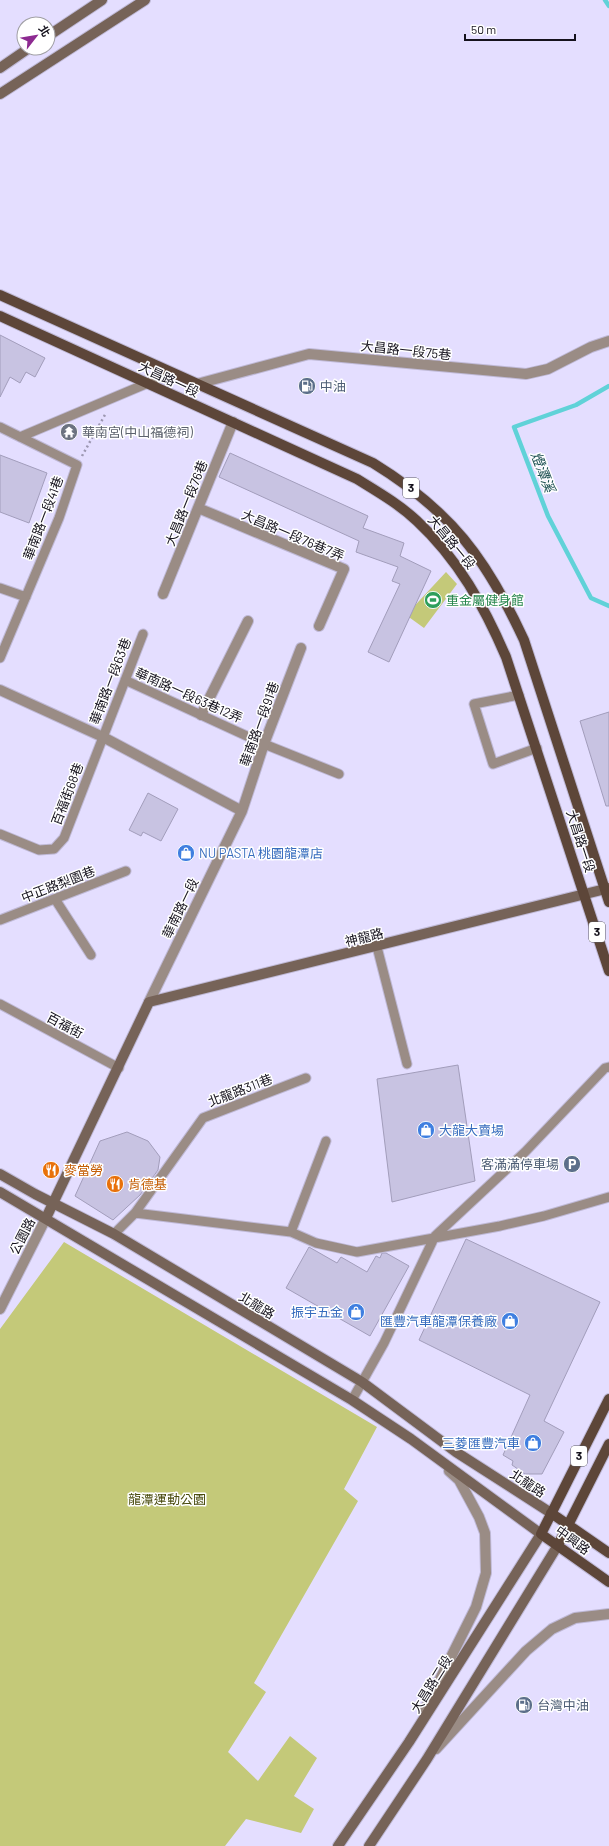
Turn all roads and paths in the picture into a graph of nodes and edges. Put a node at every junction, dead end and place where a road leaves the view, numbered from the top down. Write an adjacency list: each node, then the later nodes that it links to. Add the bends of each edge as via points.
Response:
1 (102, 0): 3 (main road)
2 (145, 0): 6 (main road)
3 (56, 31)
4 (17, 56): 5 (main road)
5 (0, 68)
6 (0, 94)
7 (0, 296): 10 (main road, 大昌路一段 / 3)
8 (0, 316): 11 (main road, 大昌路一段 / 3)
9 (609, 341): 12 (street, 大昌路一段75巷, via 591,347 548,369 526,374 309,354)
10 (169, 372): 11 (lane); 12 (main road, 大昌路一段 / 3)
11 (148, 383): 13 (lane); 14 (main road, 大昌路一段 / 3)
12 (197, 384): 38 (main road, 大昌路一段 / 3, via 373,463 405,482 460,532 487,568 524,640)
13 (115, 397): 16 (lane); 17 (path)
14 (233, 422): 18 (street, 大昌路一段76巷); 29 (main road, 大昌路一段 / 3, via 357,479 390,500 416,521 446,551 470,584 506,657)
15 (0, 427): 16 (lane, 華南路一段41巷)
16 (20, 437): 17 (lane, 華南路一段41巷)
17 (77, 465): 21 (lane, 華南路一段41巷, via 59,518)
18 (198, 508): 20 (street, 大昌路一段76巷); 23 (street, 大昌路一段76巷7弄, via 344,569)
19 (0, 588): 21 (lane)
20 (163, 594)
21 (26, 597): 26 (lane, 華南路一段41巷)
22 (248, 621): 30 (street)
23 (319, 626)
24 (142, 634): 27 (lane, 華南路一段63巷)
25 (301, 648): 32 (street, 華南路一段91巷)
26 (0, 658)
27 (125, 680): 30 (lane, 華南路一段63巷12弄); 31 (lane, 華南路一段63巷)
28 (0, 690): 31 (street)
29 (519, 695): 33 (main road, 大昌路一段 / 3); 33 (lane, via 474,704 493,764)
30 (200, 715): 32 (lane, 華南路一段63巷12弄)
31 (102, 738): 35 (street); 36 (lane, 百福街68巷, via 64,838 54,849 39,850)
32 (264, 744): 34 (lane, 華南路一段63巷12弄); 35 (street, 華南路一段91巷)
33 (537, 748): 39 (main road, 大昌路一段 / 3)
34 (339, 774)
35 (242, 811): 46 (street, 華南路一段)
36 (0, 834)
37 (126, 871): 40 (lane, 中正路梨園巷)
38 (607, 889): 39 (main road, 神龍路); 41 (main road, 大昌路一段 / 3)
39 (585, 894): 43 (main road, 神龍路); 45 (main road, 大昌路一段 / 3)
40 (55, 899): 42 (lane, 中正路梨園巷); 44 (lane)
41 (609, 902)
42 (0, 920)
43 (377, 947): 46 (main road, 神龍路); 48 (lane)
44 (91, 955)
45 (609, 971)
46 (149, 1002): 50 (main road, 華南路一段)
47 (0, 1004): 50 (lane, 百福街)
48 (406, 1064)
49 (609, 1067): 61 (lane, via 605,1068 525,1152)
50 (119, 1068): 56 (main road, 華南路一段)
51 (306, 1078): 57 (lane, 北龍路311巷, via 203,1118)
52 (326, 1141): 59 (lane)
53 (0, 1174): 56 (main road, 北龍路)
54 (0, 1192): 58 (main road)
55 (609, 1197): 61 (lane, via 500,1226)
56 (53, 1203): 58 (main road, 華南路一段); 60 (main road, 北龍路)
57 (135, 1213): 59 (lane); 60 (lane, 北龍路311巷)
58 (46, 1218): 62 (street, 公園路); 65 (main road)
59 (291, 1232): 61 (lane, via 316,1243 357,1252)
60 (114, 1234): 63 (main road, 北龍路)
61 (435, 1236): 63 (lane, via 384,1343)
62 (0, 1309)
63 (362, 1382): 65 (lane); 68 (main road, 北龍路, via 456,1452)
64 (609, 1399): 68 (main road, 3)
65 (352, 1400): 66 (main road)
66 (411, 1439): 70 (main road); 75 (street, via 459,1480 485,1533 486,1573 476,1607)
67 (609, 1444): 69 (main road, 3)
68 (551, 1513): 69 (main road, 中興路); 70 (main road, 3)
69 (568, 1525): 71 (main road, 3); 72 (main road, 中興路)
70 (542, 1534): 71 (main road, 中興路); 75 (main road, 大昌路二段)
71 (558, 1545): 73 (main road, 中興路); 76 (main road)
72 (609, 1554)
73 (609, 1582)
74 (609, 1614): 76 (street, via 575,1618 552,1629 526,1651)
75 (409, 1742): 77 (main road, 大昌路二段)
76 (427, 1759): 78 (main road)
77 (338, 1846)
78 (369, 1846)

